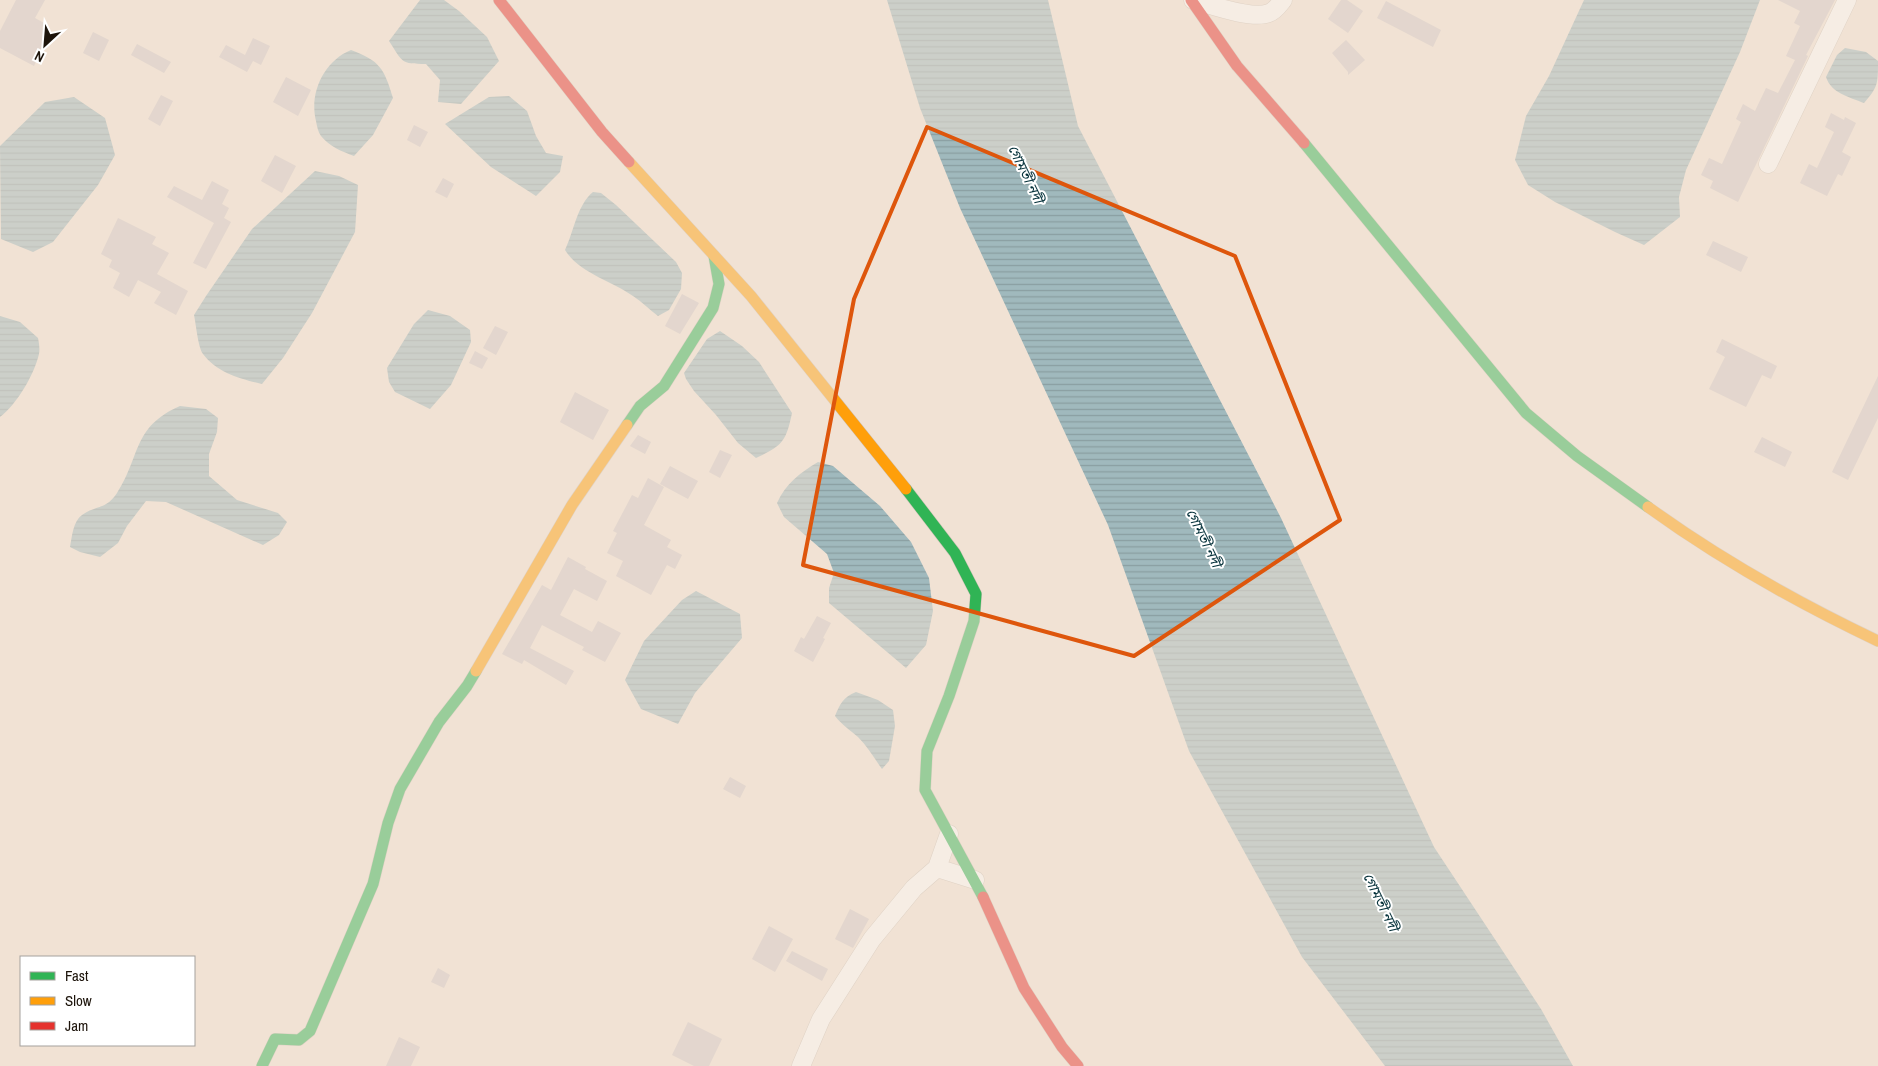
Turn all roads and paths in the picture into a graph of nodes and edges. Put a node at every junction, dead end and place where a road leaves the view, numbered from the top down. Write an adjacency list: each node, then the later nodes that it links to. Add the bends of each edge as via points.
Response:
1 (499, 0): 6 (street, via 602,132)
2 (1192, 0): 3 (street, via 1261,16 1272,13); 7 (street, via 1237,66 1324,166 1526,413 1577,456 1670,523 1761,580)
3 (1283, 0)
4 (1847, 0): 5 (street)
5 (1768, 164)
6 (714, 256): 8 (street, via 751,296 954,552 976,594 974,621 927,752 925,790); 11 (street, via 719,284 713,308 664,386 640,406 572,505 467,686 439,722 400,789 373,884 310,1031 299,1040 275,1039)
7 (1878, 641)
8 (948, 834): 9 (street); 10 (street)
9 (937, 868): 10 (street); 12 (street, via 914,888 872,939 821,1019)
10 (976, 880): 13 (street, via 1024,988)
11 (262, 1066)
12 (801, 1066)
13 (1078, 1066)

